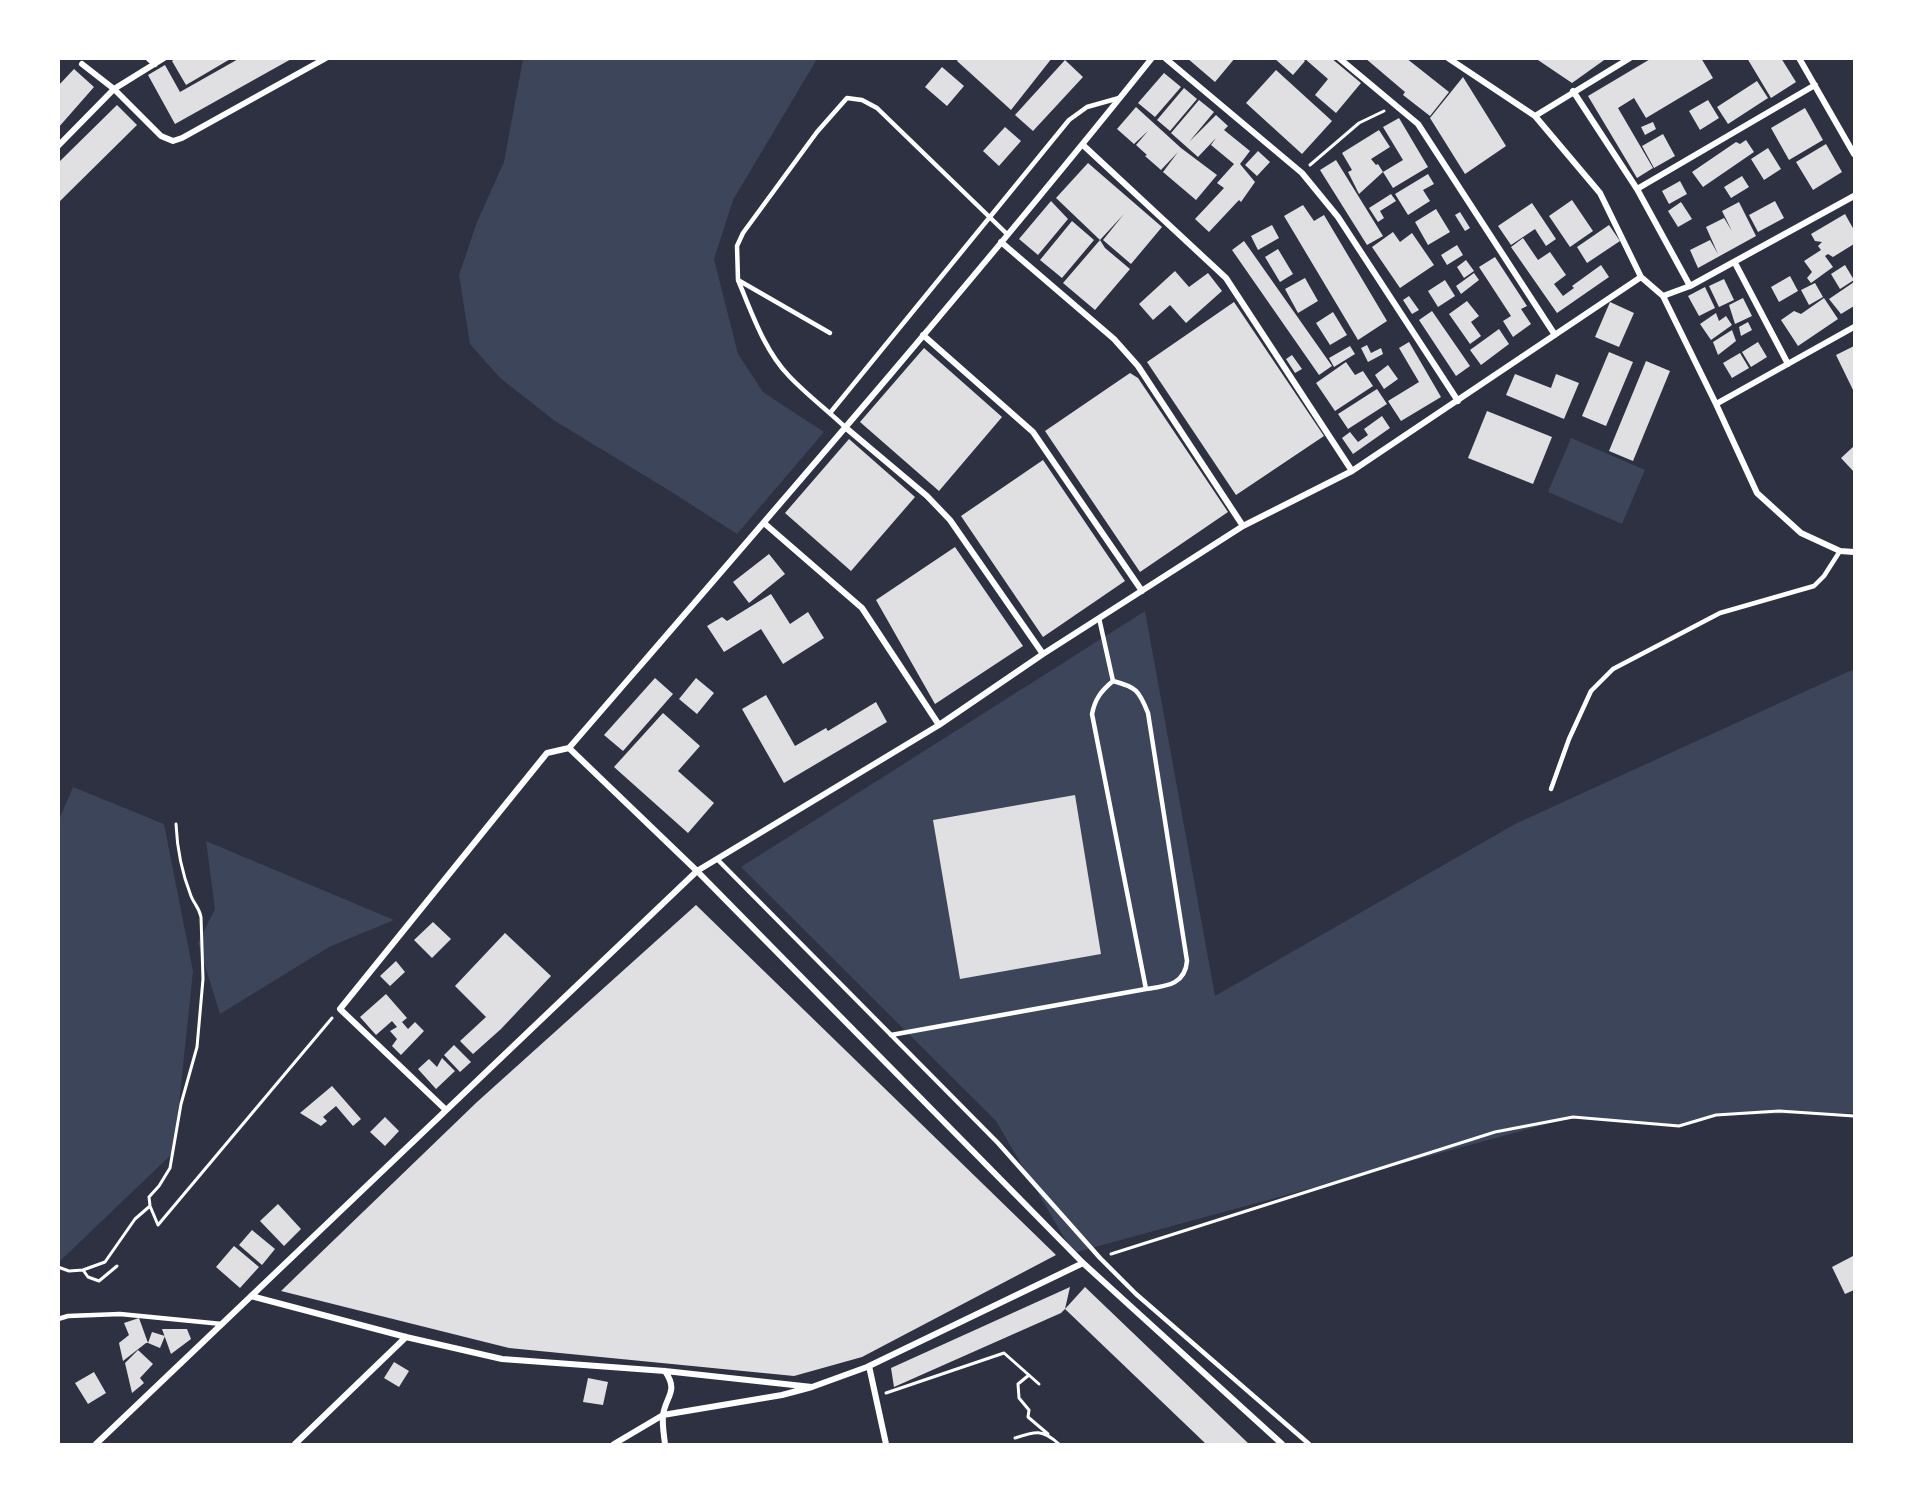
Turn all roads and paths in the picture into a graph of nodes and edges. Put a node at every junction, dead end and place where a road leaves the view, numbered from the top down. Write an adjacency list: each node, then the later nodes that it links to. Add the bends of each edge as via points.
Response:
1 (148, 58): 11 (street)
2 (164, 58): 11 (street)
3 (326, 58): 13 (street, via 173,141 161,136)
4 (1152, 58): 15 (street)
5 (1165, 58): 21 (street)
6 (1339, 58): 16 (street)
7 (1448, 58): 17 (street)
8 (1630, 58): 14 (street)
9 (1799, 58): 12 (street)
10 (82, 64): 13 (street)
11 (155, 64): 13 (street)
12 (1815, 86): 20 (street); 22 (street)
13 (114, 89): 19 (street)
14 (1573, 91): 17 (street); 22 (street)
15 (1121, 98): 18 (street); 24 (lane, via 1087,107 1069,120)
16 (1396, 105): 21 (path, via 1359,123); 35 (street, via 1418,124)
17 (1535, 116): 28 (street, via 1600,193)
18 (1083, 145): 25 (street); 41 (street, via 1226,278)
19 (58, 146)
20 (1854, 154)
21 (1302, 172): 37 (street, via 1338,217)
22 (1637, 189): 30 (street)
23 (1854, 196): 27 (street)
24 (990, 217): 25 (lane); 29 (lane, via 876,108 847,98 817,132 743,233 737,246); 39 (lane)
25 (1007, 234): 26 (street)
26 (1001, 242): 34 (street); 43 (street, via 1114,339 1138,366)
27 (1735, 263): 30 (street); 36 (street)
28 (1641, 277): 31 (street); 35 (street)
29 (738, 280): 33 (lane); 39 (lane, via 773,355 788,375)
30 (1690, 286): 31 (street)
31 (1663, 296): 38 (street)
32 (1854, 327): 36 (street)
33 (830, 333)
34 (923, 335): 40 (street); 46 (street, via 1033,432)
35 (1555, 335): 37 (street)
36 (1788, 364): 38 (street)
37 (1458, 401): 41 (street)
38 (1716, 404): 44 (street, via 1757,493 1801,534)
39 (830, 413): 40 (lane)
40 (845, 427): 42 (street); 48 (street, via 950,520)
41 (1352, 471): 43 (street)
42 (764, 523): 50 (street, via 862,608); 51 (street)
43 (1243, 526): 46 (street)
44 (1840, 551): 45 (street); 52 (lane, via 1814,586 1720,614 1613,669 1591,691)
45 (1854, 552)
46 (1142, 591): 47 (street)
47 (1098, 618): 48 (street); 49 (lane)
48 (1043, 654): 50 (street)
49 (1113, 681): 56 (lane, via 1101,691 1092,714); 56 (lane, via 1138,690 1148,713 1187,961 1178,981)
50 (939, 725): 54 (street)
51 (569, 748): 55 (street); 57 (street, via 547,753)
52 (1551, 789)
53 (176, 824): 61 (path, via 177,845 201,917 203,979 197,1047 181,1104 170,1168 149,1197)
54 (717, 859): 55 (street); 58 (lane)
55 (697, 871): 59 (street); 63 (street)
56 (1146, 989): 58 (lane)
57 (340, 1009): 59 (street); 61 (path, via 158,1225)
58 (891, 1035): 62 (lane, via 998,1143)
59 (446, 1110): 67 (street)
60 (1854, 1116): 62 (path, via 1779,1111 1716,1114 1679,1126 1573,1117 1495,1132)
61 (150, 1206): 66 (path, via 135,1219 105,1262)
62 (1100, 1258): 87 (lane)
63 (1083, 1263): 71 (street); 86 (street)
64 (117, 1266): 66 (path, via 99,1281)
65 (58, 1267): 66 (path)
66 (83, 1270)
67 (251, 1296): 69 (street); 70 (street)
68 (58, 1319): 69 (lane, via 120,1314)
69 (222, 1323): 80 (street)
70 (406, 1338): 72 (street, via 502,1359); 81 (street)
71 (869, 1366): 75 (street); 76 (street)
72 (665, 1371): 75 (street); 77 (street, via 672,1388)
73 (1029, 1375): 74 (path); 76 (path, via 1004,1353); 78 (path, via 1018,1384 1019,1398 1029,1410 1028,1417)
74 (1039, 1384)
75 (812, 1387): 77 (street)
76 (875, 1396): 84 (street)
77 (663, 1415): 82 (street); 83 (street)
78 (1048, 1434): 79 (path, via 1031,1432); 85 (path)
79 (1015, 1438)
80 (96, 1444)
81 (295, 1444)
82 (614, 1444)
83 (665, 1444)
84 (886, 1444)
85 (1059, 1444)
86 (1281, 1444)
87 (1309, 1444)

